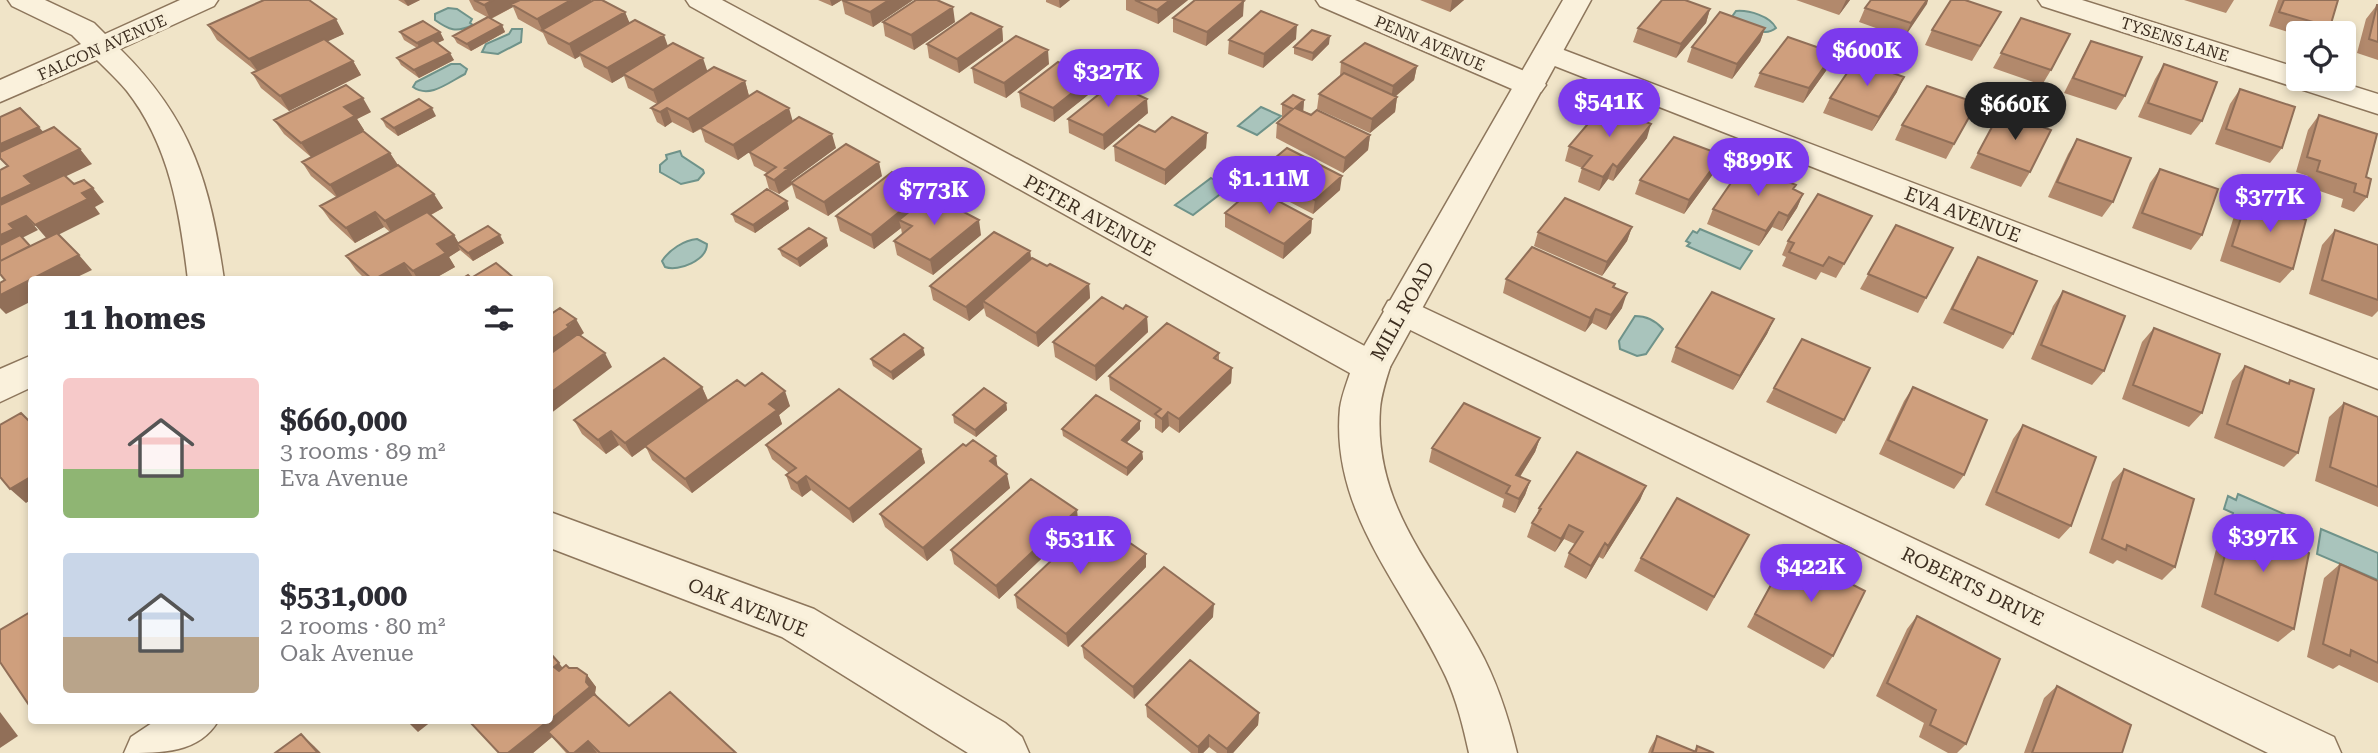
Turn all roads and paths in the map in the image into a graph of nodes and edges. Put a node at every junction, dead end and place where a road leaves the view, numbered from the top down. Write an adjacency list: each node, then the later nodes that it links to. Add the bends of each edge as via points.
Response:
1 (22, 0): 7 (street, via 83,29)
2 (204, 0): 7 (street, FALCON AVENUE)
3 (700, 0): 16 (street, PETER AVENUE)
4 (1330, 0): 10 (street, PENN AVENUE)
5 (1577, 0): 8 (street, MILL ROAD)
6 (2052, 0): 9 (street, TYSENS LANE)
7 (103, 48): 12 (street, FALCON AVENUE); 14 (street, via 138,84 166,126 186,172 199,227)
8 (1548, 53): 10 (street, MILL ROAD); 18 (street, EVA AVENUE)
9 (2286, 75)
10 (1530, 85): 15 (street, MILL ROAD)
11 (2336, 91): 13 (street, TYSENS LANE)
12 (0, 92)
13 (2378, 104)
14 (202, 276)
15 (1401, 310): 16 (street, MILL ROAD); 25 (street, ROBERTS DRIVE)
16 (1371, 368): 24 (street, MILL ROAD, via 1360,408 1361,461 1374,511 1398,559 1467,667 1489,724)
17 (28, 371): 19 (street)
18 (2378, 375)
19 (0, 387)
20 (553, 531): 22 (street, OAK AVENUE, via 798,623)
21 (190, 724): 23 (street)
22 (989, 748)
23 (148, 753)
24 (1493, 753)
25 (2317, 753)

